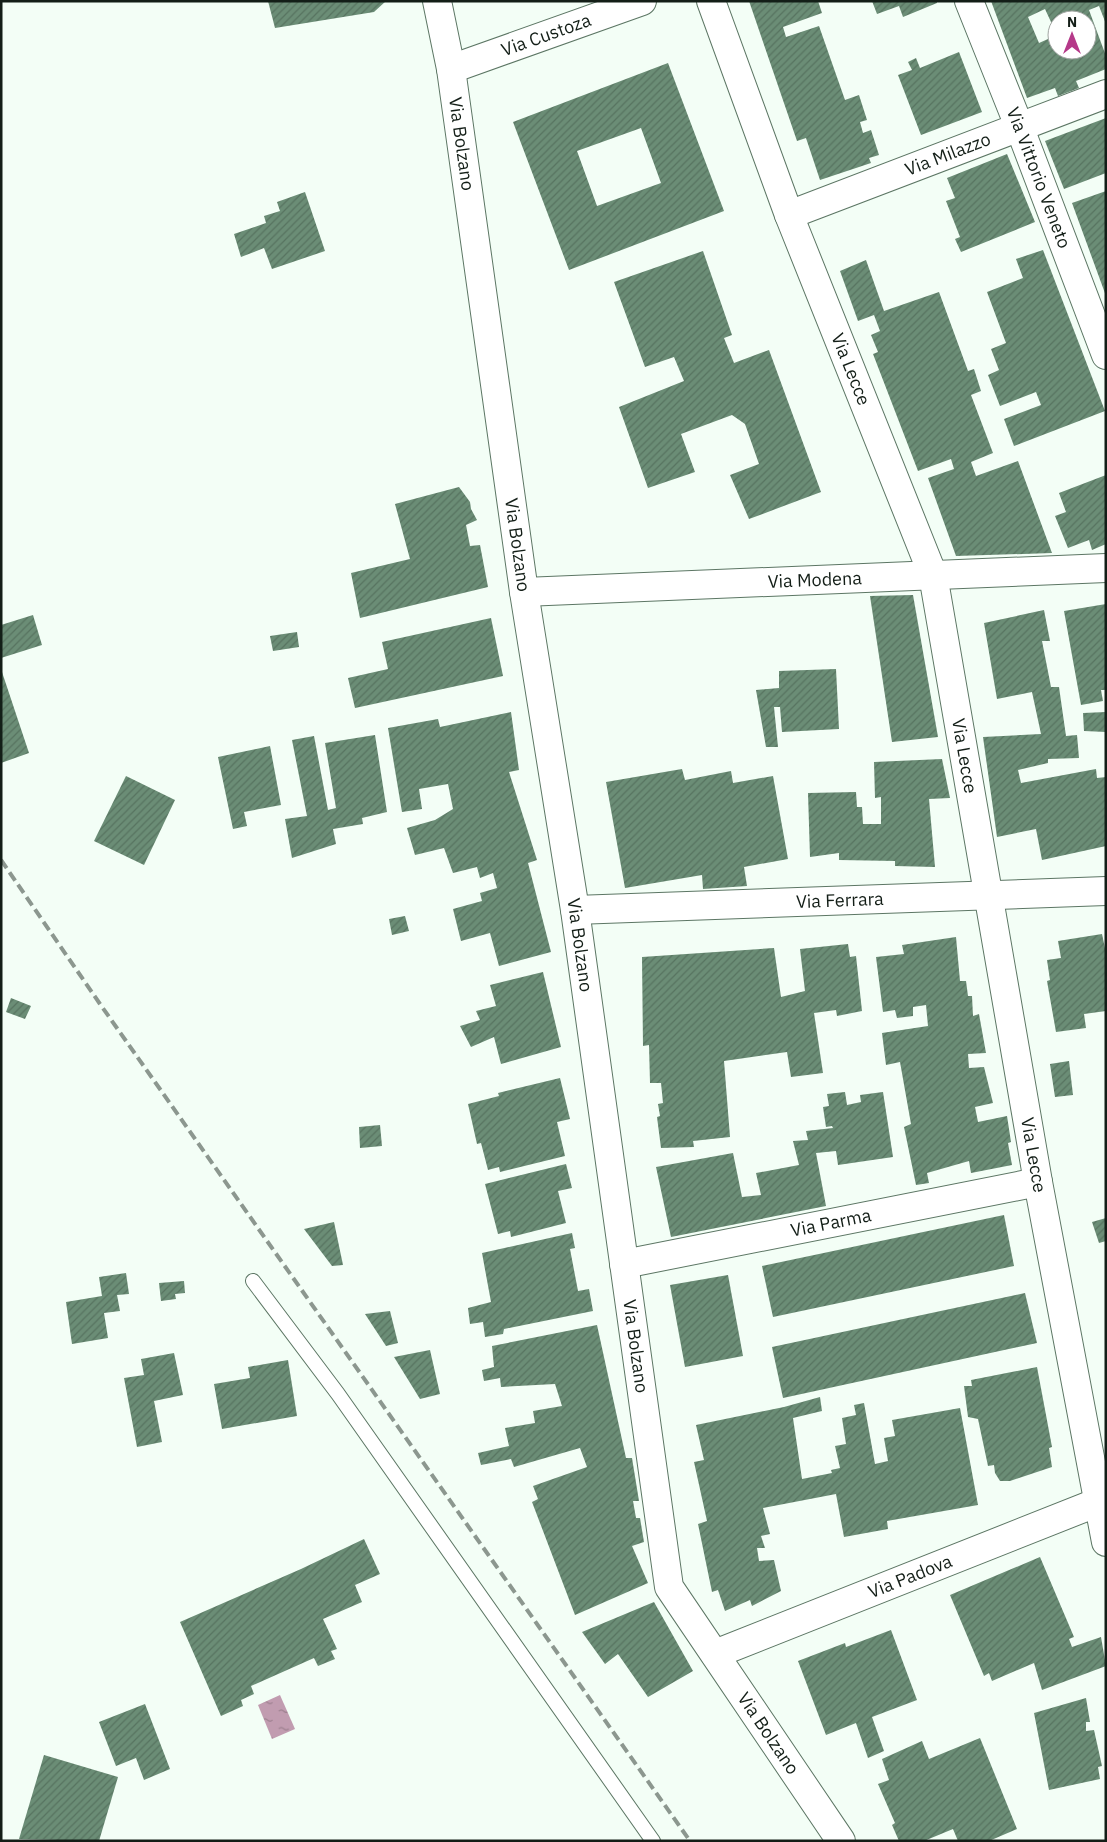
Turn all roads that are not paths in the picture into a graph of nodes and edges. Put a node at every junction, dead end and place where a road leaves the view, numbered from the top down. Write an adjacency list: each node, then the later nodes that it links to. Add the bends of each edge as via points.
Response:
1 (437, 1): 5 (street, Via Bolzano)
2 (642, 1): 5 (street, Via Custoza)
3 (712, 1): 8 (street, Via Lecce)
4 (969, 1): 7 (street, Via Vittorio Veneto)
5 (451, 69): 12 (street, Via Bolzano)
6 (1106, 94): 7 (street, Via Milazzo)
7 (1019, 126): 8 (street, Via Milazzo); 9 (street, Via Vittorio Veneto)
8 (789, 215): 11 (street, Via Lecce)
9 (1106, 356)
10 (1106, 568): 11 (street, Via Modena)
11 (933, 575): 12 (street, Via Modena); 14 (street, Via Lecce)
12 (524, 592): 15 (street, Via Bolzano)
13 (1106, 892): 14 (street, Via Ferrara)
14 (988, 895): 15 (street, Via Ferrara); 16 (street, Via Lecce)
15 (575, 910): 17 (street, Via Bolzano)
16 (1038, 1182): 17 (street, Via Parma); 19 (street, Via Lecce)
17 (624, 1264): 21 (street, Via Bolzano, via 669,1587)
18 (253, 1281): 22 (lane, via 338,1394)
19 (1102, 1500): 20 (street, Via Lecce); 21 (street, Via Padova)
20 (1106, 1542)
21 (715, 1654): 23 (street, Via Bolzano)
22 (653, 1841)
23 (841, 1841)

